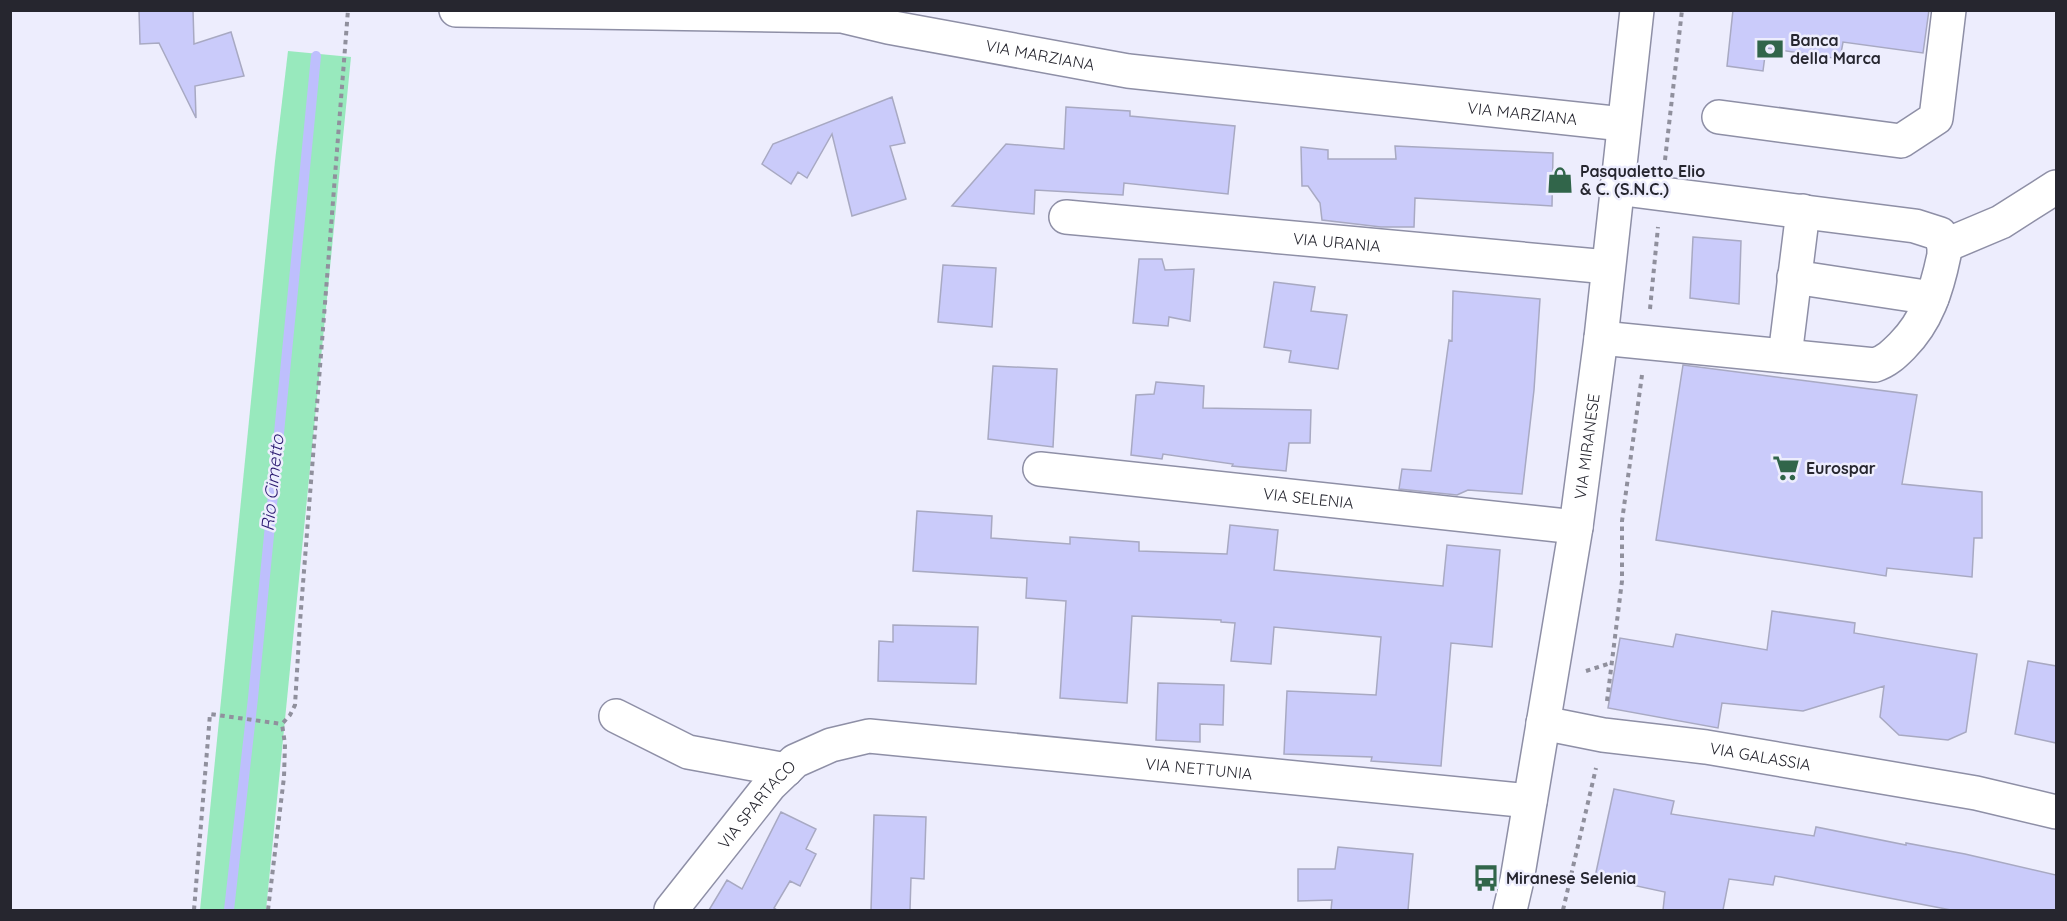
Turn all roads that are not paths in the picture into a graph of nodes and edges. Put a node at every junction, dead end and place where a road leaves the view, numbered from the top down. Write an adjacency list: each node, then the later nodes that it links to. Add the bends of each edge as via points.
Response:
1 (456, 10): 5 (street, VIA MARZIANA, via 842,16 1128,71)
2 (1637, 10): 5 (street, VIA MIRANESE)
3 (1949, 10): 4 (street, via 1936,118 1901,141)
4 (1719, 117)
5 (1623, 124): 7 (street, VIA MIRANESE)
6 (2056, 187): 10 (street, via 2001,222)
7 (1616, 188): 8 (street); 11 (street, VIA MIRANESE)
8 (1803, 211): 10 (street, via 1925,228 1940,234); 12 (street)
9 (1066, 217): 11 (street, VIA URANIA)
10 (1944, 246): 13 (street)
11 (1608, 267): 14 (street, VIA MIRANESE)
12 (1794, 277): 13 (street); 15 (street)
13 (1932, 298): 15 (street, via 1916,330 1879,364)
14 (1601, 338): 15 (street); 17 (street, VIA MIRANESE)
15 (1785, 356)
16 (1040, 469): 17 (street, VIA SELENIA)
17 (1576, 527): 19 (street, VIA MIRANESE)
18 (616, 716): 21 (street, via 688,752)
19 (1543, 723): 22 (street, VIA MIRANESE); 23 (street, VIA GALASSIA, via 1976,793)
20 (869, 736): 21 (street, VIA SPARTACO, via 831,745 795,761); 22 (street, VIA NETTUNIA)
21 (786, 770): 25 (street, VIA SPARTACO)
22 (1530, 801): 24 (street, VIA MIRANESE)
23 (2056, 812)
24 (1514, 895)
25 (671, 910)

